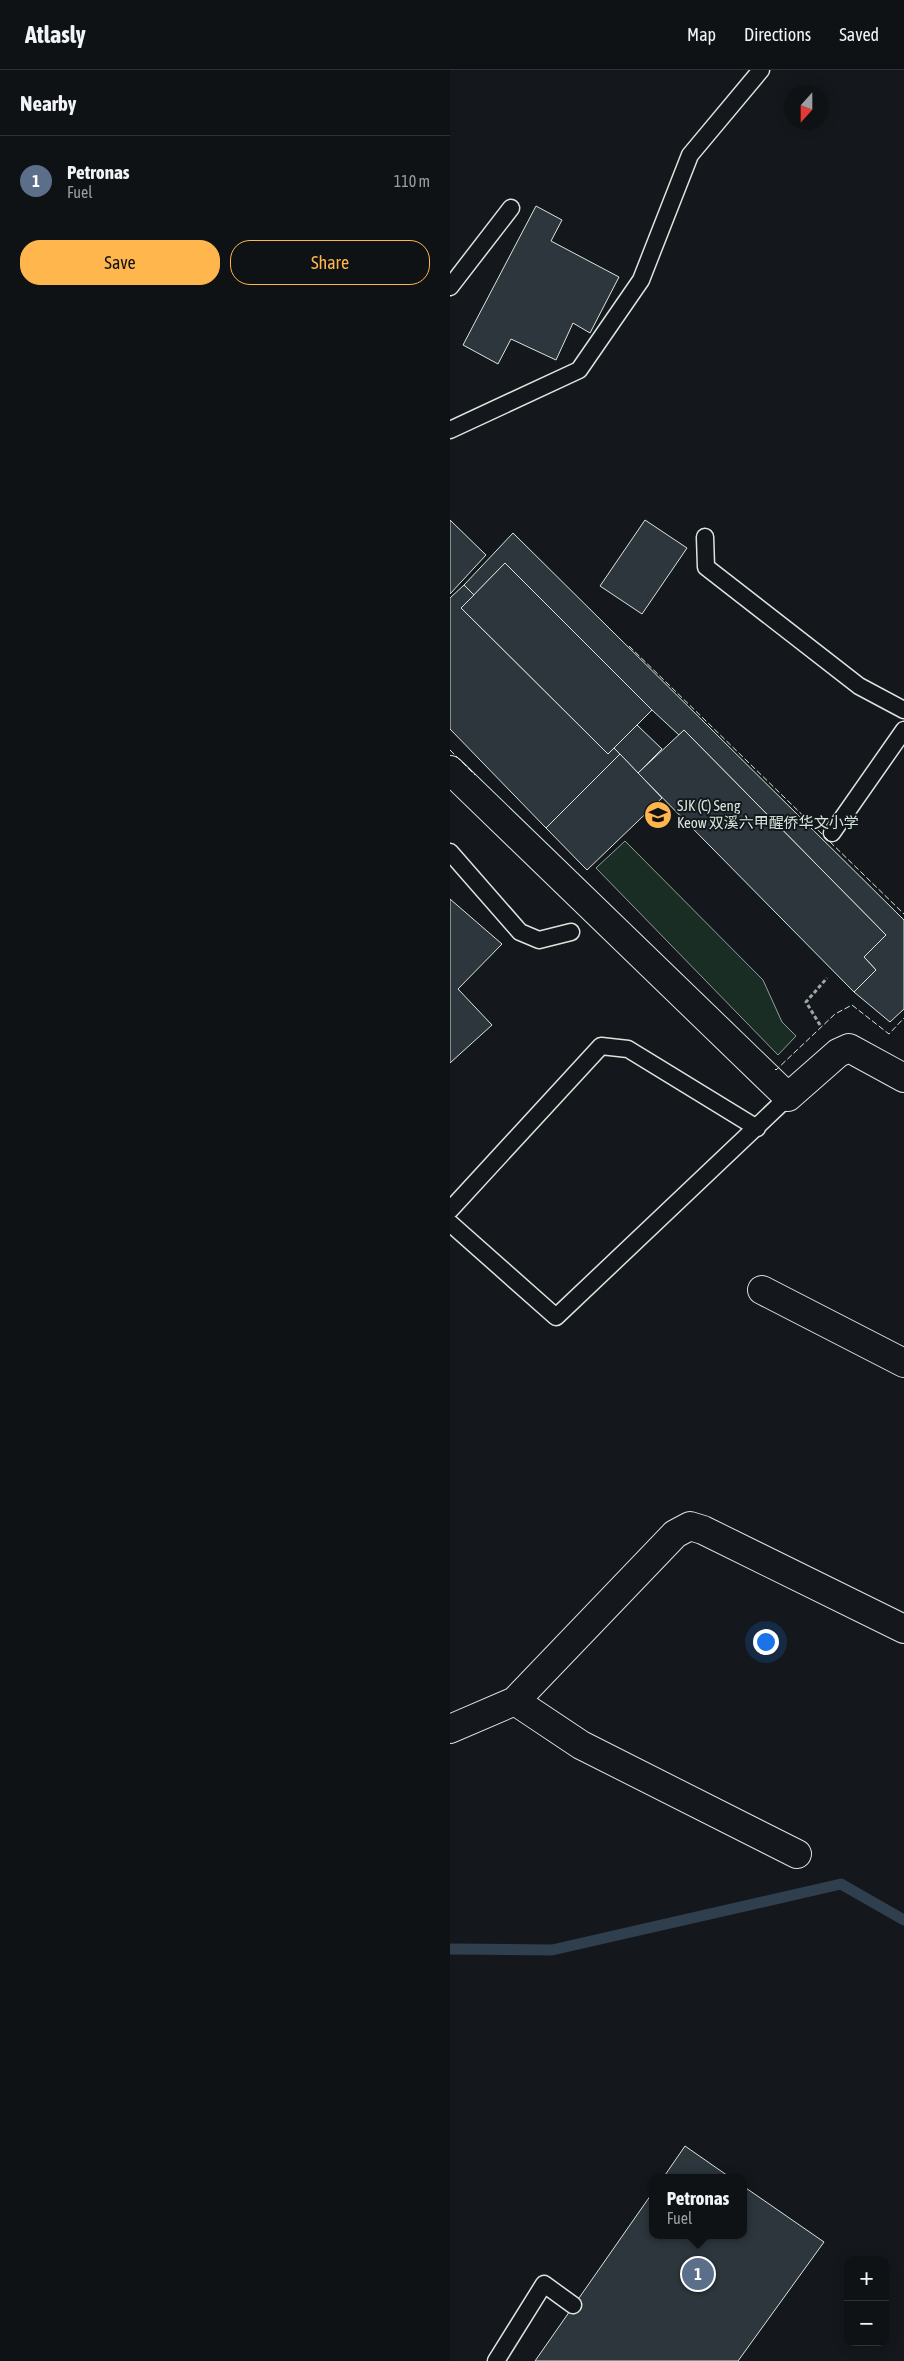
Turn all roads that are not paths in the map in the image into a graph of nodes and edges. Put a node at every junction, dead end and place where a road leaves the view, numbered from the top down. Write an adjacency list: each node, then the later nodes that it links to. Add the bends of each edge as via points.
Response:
1 (761, 70): 4 (lane, via 690,155 641,280 579,370)
2 (511, 208): 3 (lane)
3 (450, 287)
4 (450, 430)
5 (705, 537): 6 (lane, via 706,567 858,686)
6 (904, 710)
7 (904, 730): 9 (lane)
8 (450, 770): 13 (street)
9 (832, 833)
10 (450, 852): 11 (lane, via 520,932 539,940)
11 (571, 932)
12 (904, 1078): 13 (street, via 849,1048 838,1053)
13 (788, 1097): 14 (lane)
14 (756, 1128): 15 (lane, via 628,1049 601,1046); 16 (lane, via 556,1317)
15 (450, 1210)
16 (450, 1223)
17 (762, 1290): 18 (street)
18 (904, 1363)
19 (904, 1629): 20 (street, via 690,1526 675,1534)
20 (515, 1700): 21 (street); 22 (street, via 581,1745)
21 (450, 1728)
22 (797, 1854)
23 (573, 2305): 24 (lane, via 544,2284)
24 (496, 2361)

